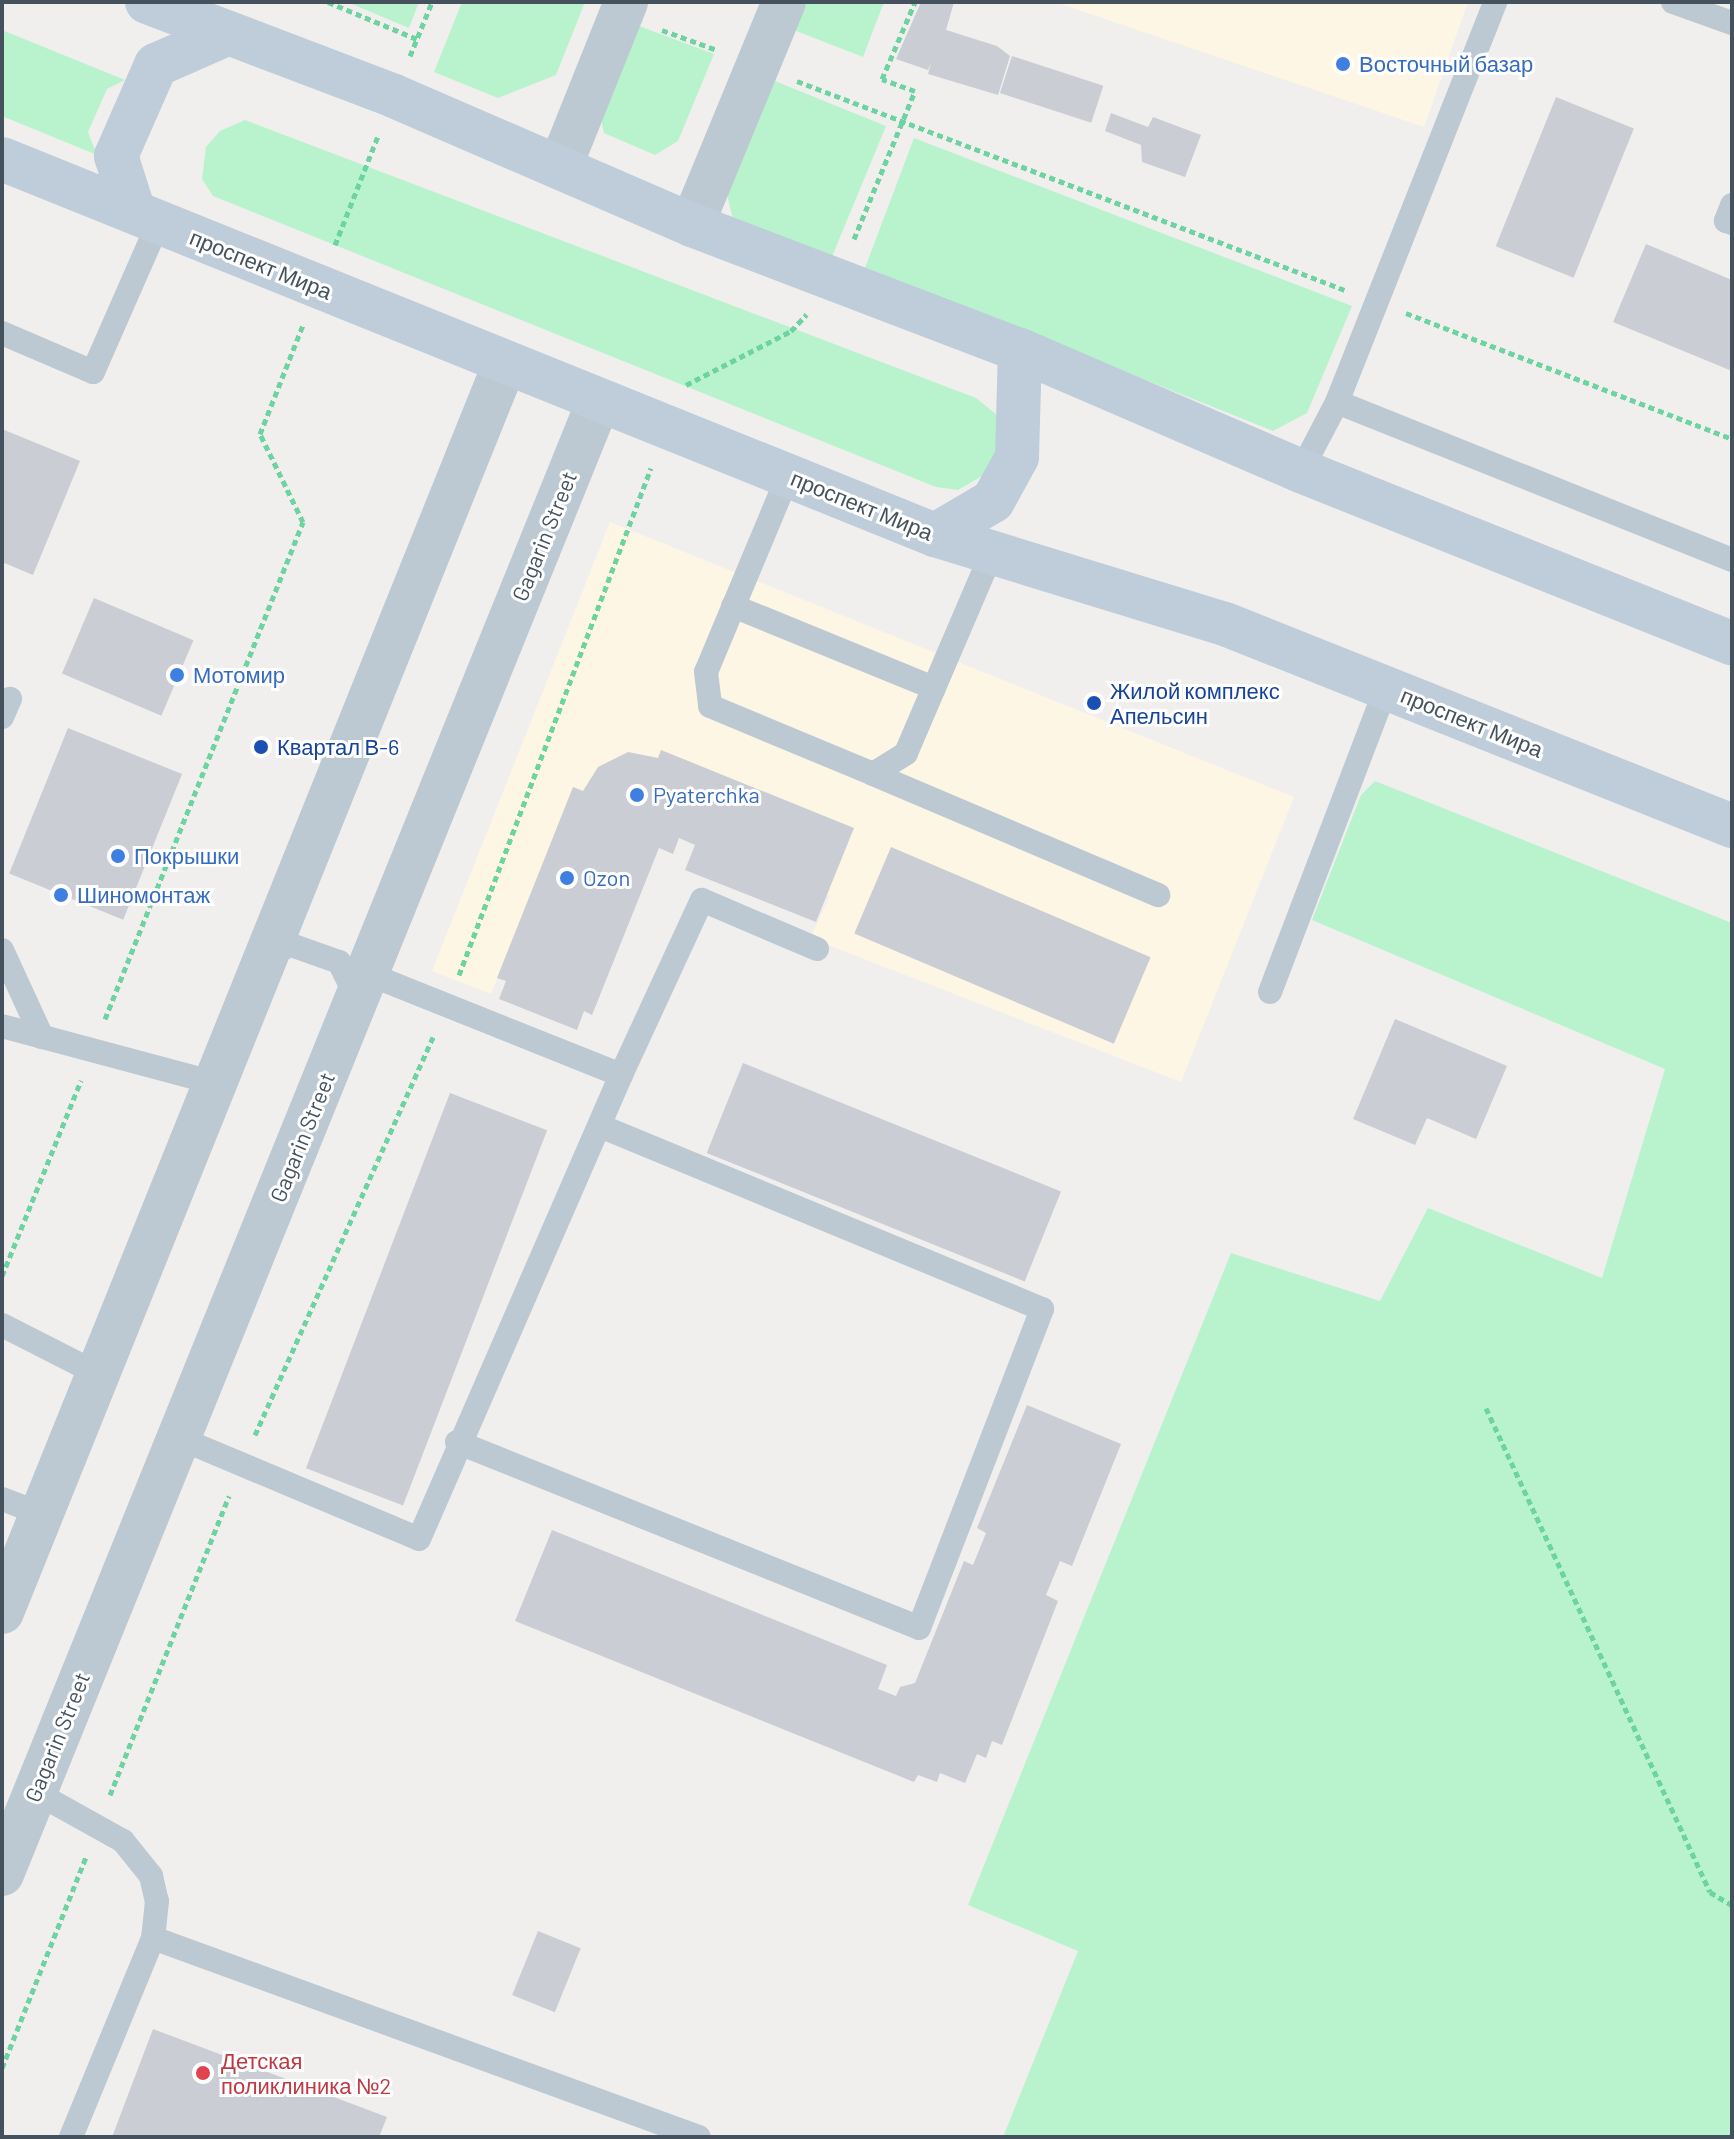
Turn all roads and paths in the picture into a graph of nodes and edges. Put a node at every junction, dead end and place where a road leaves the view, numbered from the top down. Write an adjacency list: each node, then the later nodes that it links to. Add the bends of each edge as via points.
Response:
1 (147, 2): 9 (main road)
2 (328, 2): 11 (path)
3 (432, 2): 11 (path)
4 (784, 2): 12 (street)
5 (915, 2): 14 (path, via 882,79 915,91)
6 (1495, 2): 23 (lane)
7 (1673, 2): 10 (lane)
8 (624, 8): 12 (path); 16 (street)
9 (205, 18): 13 (main road); 18 (main road, via 156,65 116,156)
10 (1732, 23)
11 (417, 39): 13 (path)
12 (758, 66): 14 (path); 20 (street)
13 (394, 96): 16 (main road); 22 (path)
14 (902, 122): 21 (path); 23 (path)
15 (2, 159): 18 (main road, проспект Мира)
16 (560, 167): 20 (main road)
17 (1732, 205): 19 (lane, via 1726,221)
18 (146, 217): 22 (main road, проспект Мира); 24 (lane, via 93,372)
19 (1732, 223)
20 (692, 225): 21 (main road)
21 (836, 283): 25 (main road); 29 (path, via 791,331 683,386)
22 (318, 287): 26 (main road, проспект Мира); 51 (path, via 260,434 303,522)
23 (1376, 302): 28 (lane); 30 (path)
24 (2, 333)
25 (1020, 350): 31 (main road); 33 (main road, via 1017,457 993,501)
26 (505, 363): 27 (main road, проспект Мира); 45 (street)
27 (599, 400): 29 (main road, проспект Мира); 46 (street, Gagarin Street)
28 (1337, 402): 31 (lane); 35 (lane)
29 (667, 427): 32 (main road, проспект Мира); 48 (path)
30 (1732, 439)
31 (1301, 471): 37 (main road)
32 (788, 476): 33 (main road, проспект Мира); 36 (lane)
33 (935, 535): 34 (main road, проспект Мира)
34 (992, 552): 38 (lane); 39 (main road, проспект Мира, via 1225,624)
35 (1732, 560)
36 (733, 606): 38 (lane); 40 (lane, via 706,672 710,706)
37 (1732, 643)
38 (934, 688): 40 (lane, via 906,753)
39 (1386, 688): 41 (main road, проспект Мира); 47 (lane)
40 (873, 774): 42 (lane)
41 (1732, 826)
42 (1158, 895)
43 (817, 949): 52 (lane, via 702,900)
44 (2, 950): 50 (lane)
45 (262, 959): 46 (lane, via 291,945 339,962); 53 (street)
46 (363, 987): 48 (lane); 59 (street, Gagarin Street)
47 (1270, 992)
48 (448, 1004): 52 (lane); 61 (path)
49 (2, 1026): 50 (lane)
50 (42, 1037): 51 (lane)
51 (92, 1050): 53 (lane); 55 (path)
52 (621, 1075): 54 (lane)
53 (215, 1083): 57 (street)
54 (600, 1126): 60 (lane); 60 (lane, via 1042,1309 919,1628)
55 (2, 1276)
56 (2, 1325): 57 (lane)
57 (98, 1374): 62 (street)
58 (1486, 1408): 67 (path, via 1710,1892)
59 (179, 1438): 61 (lane); 64 (street, Gagarin Street)
60 (457, 1442): 61 (lane, via 419,1539)
61 (243, 1461): 65 (path)
62 (22, 1507): 63 (street)
63 (2, 1612)
64 (35, 1792): 65 (lane); 66 (street, Gagarin Street)
65 (98, 1827): 68 (lane, via 123,1841 151,1876 157,1901); 69 (path)
66 (2, 1874)
67 (1732, 1905)
68 (153, 1938): 70 (lane); 71 (lane)
69 (2, 2068)
70 (71, 2137)
71 (699, 2137)

